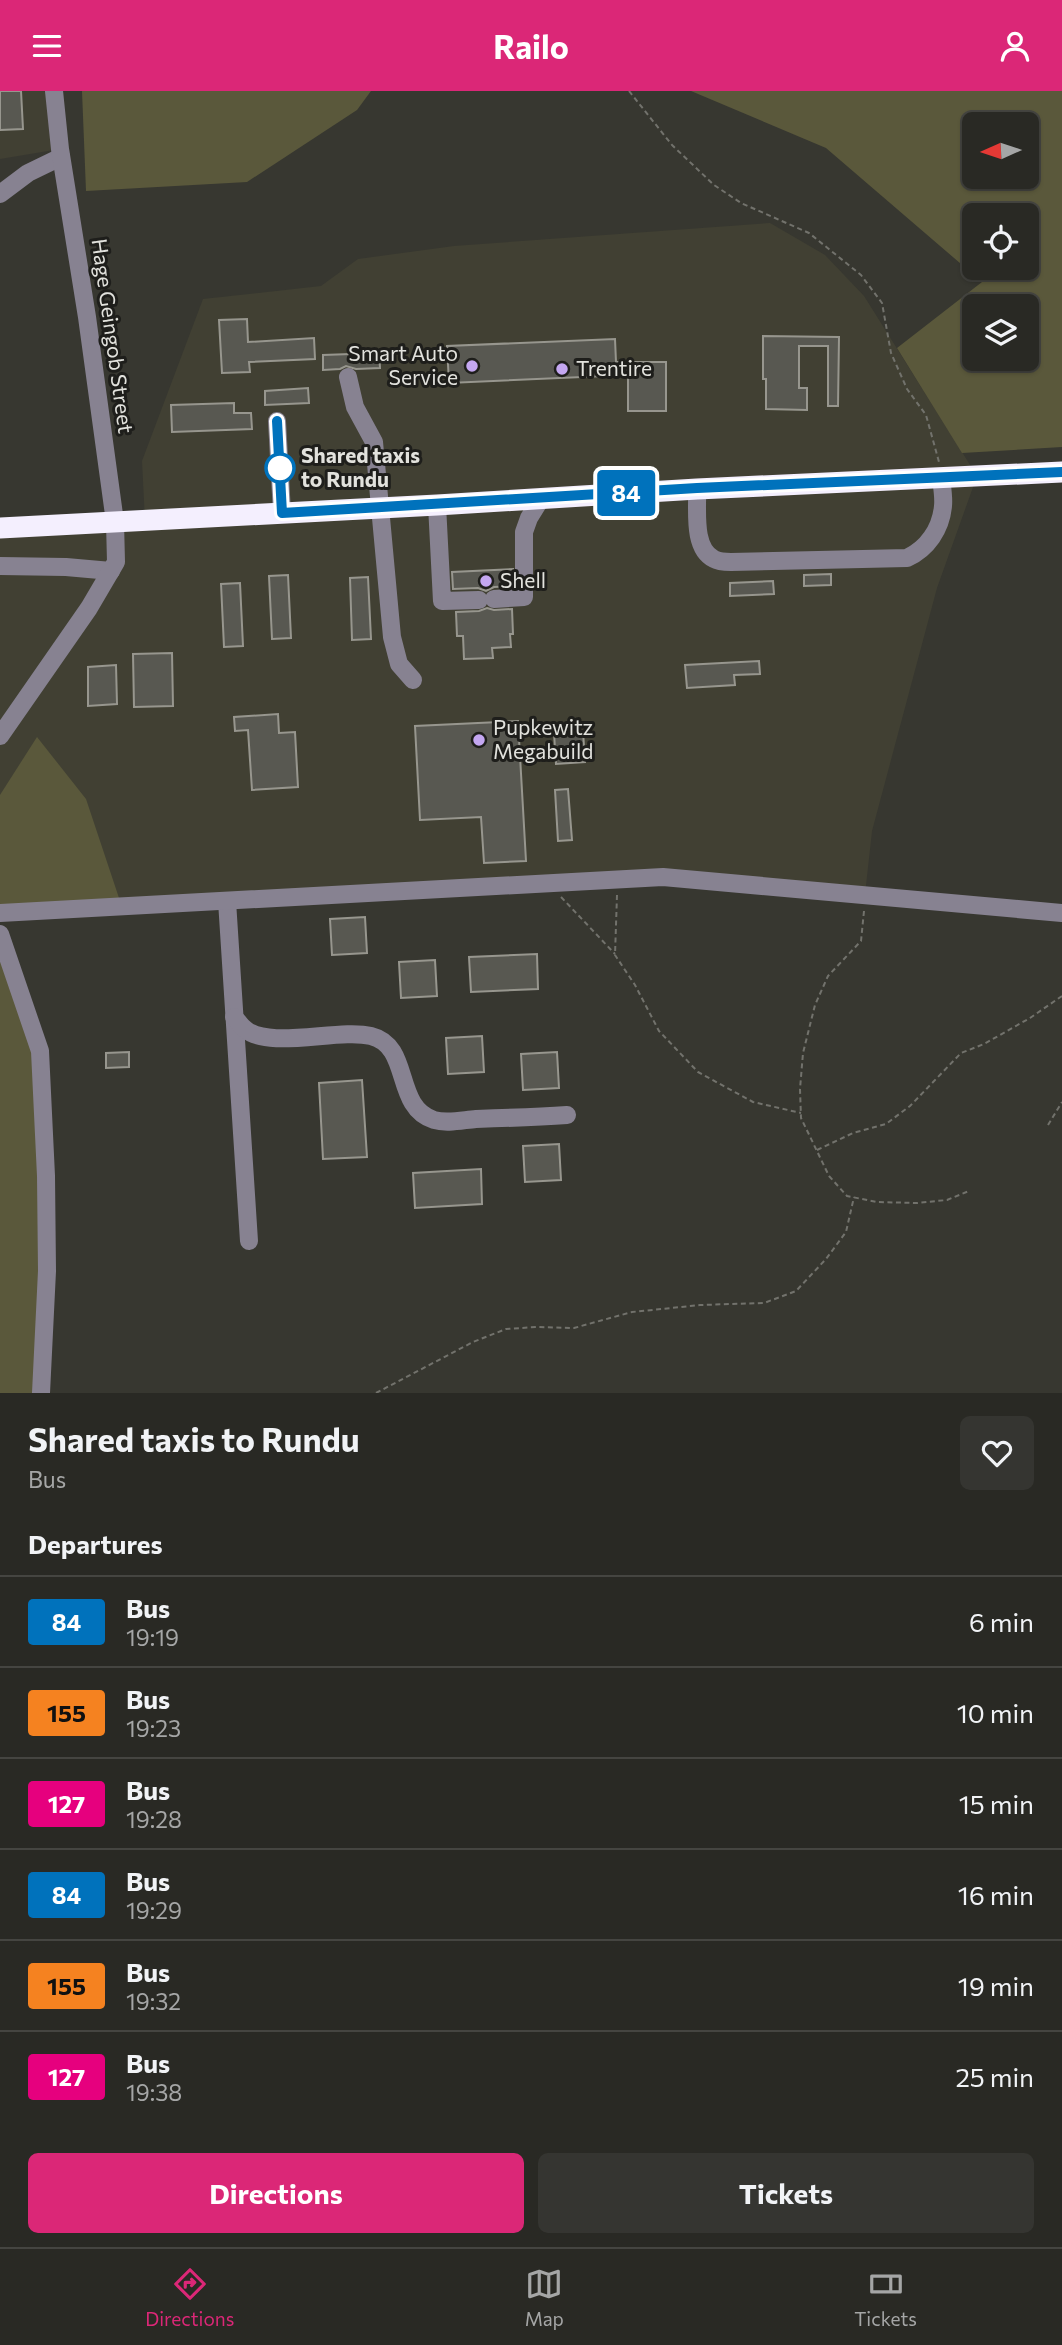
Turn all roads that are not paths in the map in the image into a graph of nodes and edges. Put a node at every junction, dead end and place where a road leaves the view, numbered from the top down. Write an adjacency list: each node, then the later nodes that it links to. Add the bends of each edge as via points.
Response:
1 (54, 91): 3 (street, Hage Geingob Street)
2 (63, 91): 3 (street, Hage Geingob Street)
3 (61, 157): 4 (street); 14 (street, Hage Geingob Street)
4 (0, 194)
5 (348, 377): 12 (street, via 355,407 374,442)
6 (277, 421): 13 (street)
7 (1062, 472): 8 (highway)
8 (941, 478): 9 (highway); 9 (street, via 943,506 932,539 907,558 715,560 701,540)
9 (697, 488): 10 (highway)
10 (541, 497): 11 (highway); 11 (street, via 524,532 524,597 442,601)
11 (437, 505): 12 (highway)
12 (382, 508): 13 (highway); 18 (street, via 392,637 399,664)
13 (282, 513): 14 (highway)
14 (115, 523): 15 (highway); 17 (street, Hage Geingob Street, via 116,562)
15 (0, 528)
16 (0, 566): 17 (street)
17 (111, 571): 19 (street)
18 (413, 680)
19 (0, 736)
20 (227, 901): 21 (street); 22 (street, via 663,877); 24 (street)
21 (0, 913)
22 (1062, 913)
23 (0, 934): 27 (street, via 40,1051 47,1271)
24 (234, 1017): 25 (street, via 246,1031 263,1036 356,1034 382,1040 393,1051 416,1110 436,1121); 26 (street)
25 (567, 1115)
26 (249, 1241)
27 (41, 1393)

